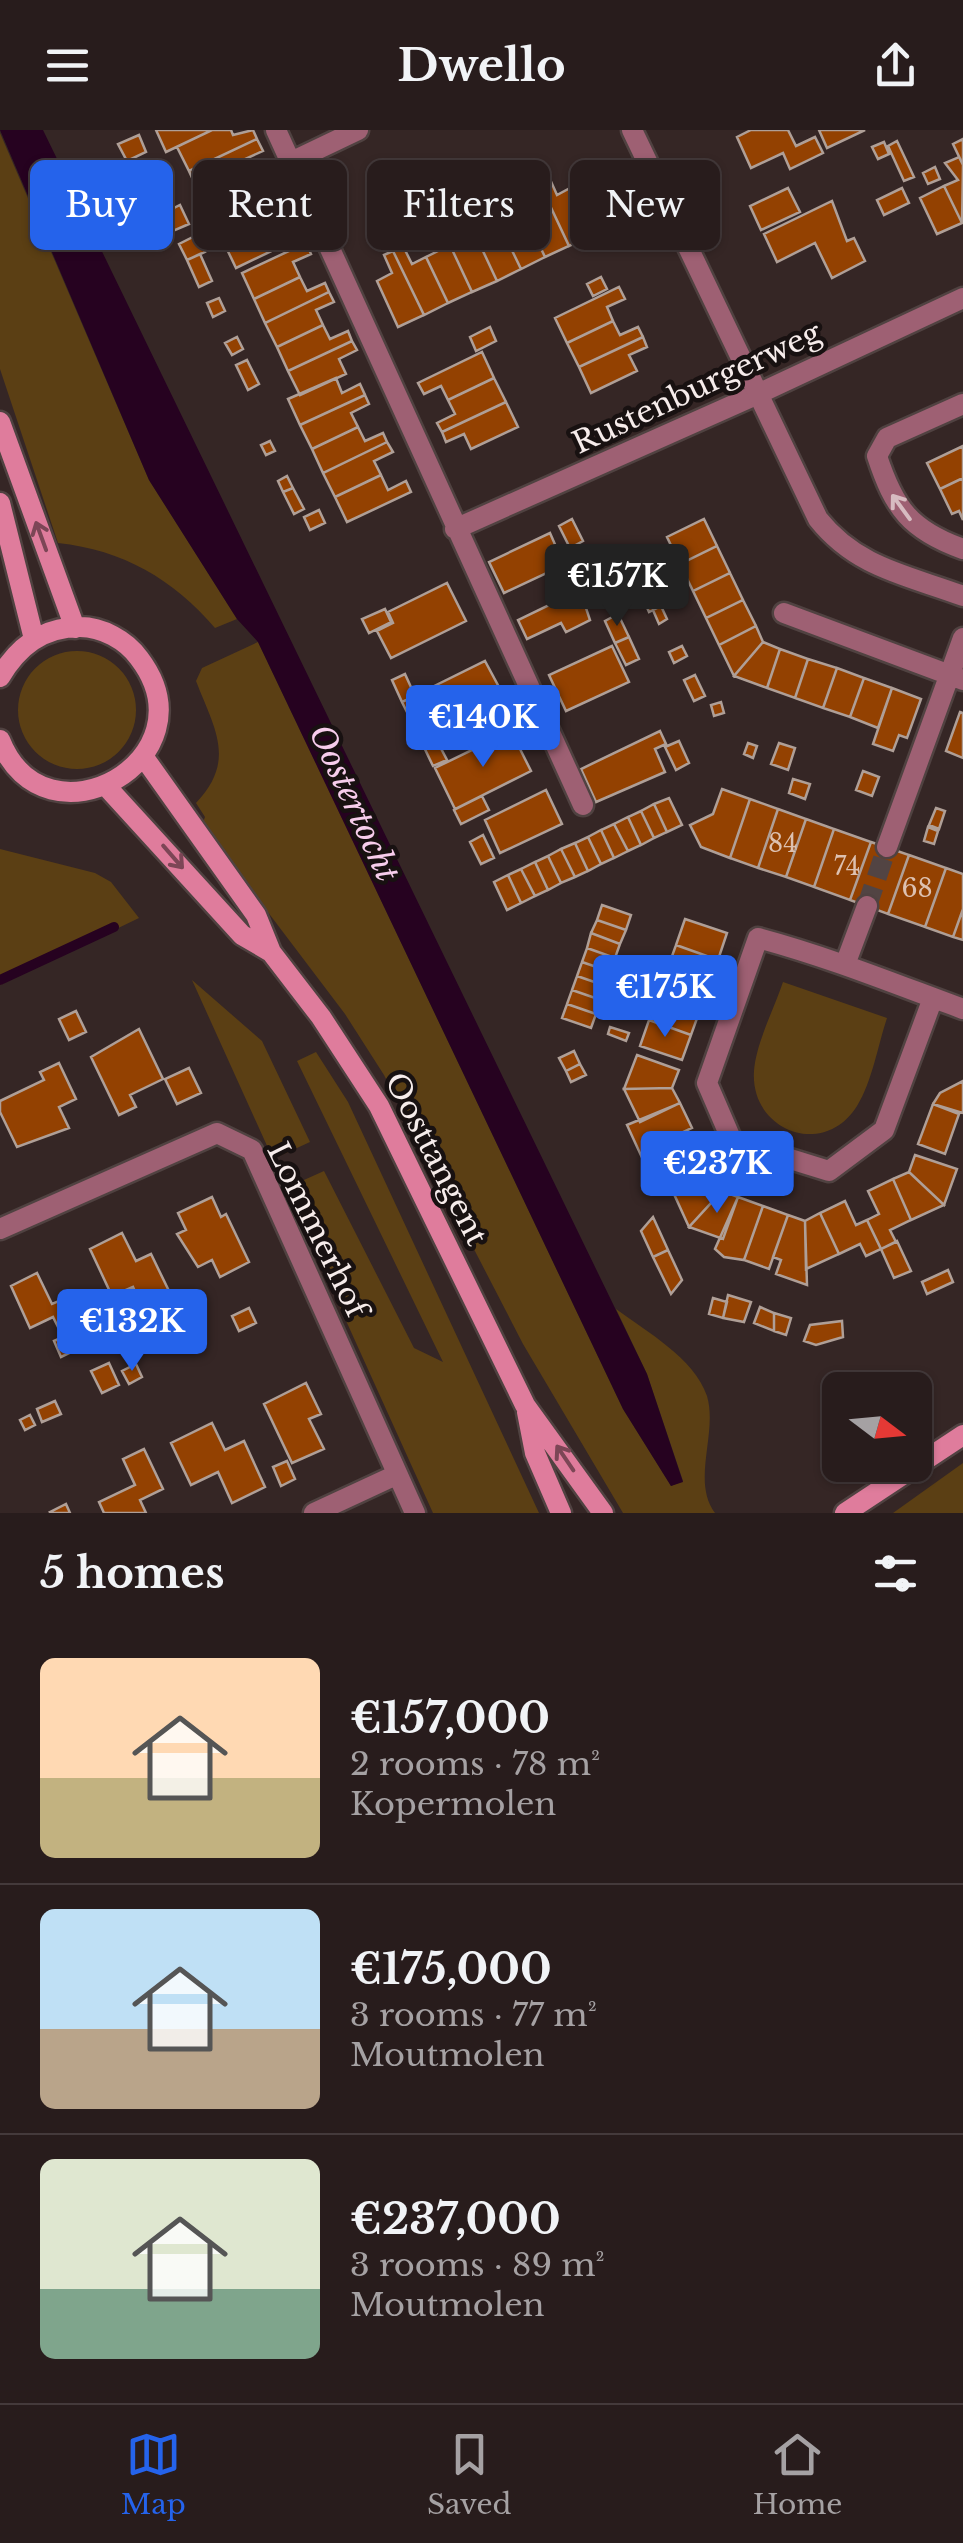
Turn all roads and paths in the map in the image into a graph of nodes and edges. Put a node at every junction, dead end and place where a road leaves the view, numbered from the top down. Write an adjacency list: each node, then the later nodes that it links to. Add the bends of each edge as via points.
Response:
1 (276, 130): 4 (street)
2 (358, 130): 5 (street)
3 (632, 130): 8 (street)
4 (290, 160)
5 (295, 160)
6 (330, 250): 12 (street)
7 (962, 302): 8 (street, Rustenburgerweg)
8 (758, 394): 12 (street, Rustenburgerweg); 14 (street, via 818,519 840,546 866,562)
9 (963, 404): 13 (street, one-way to 9, via 922,533 903,513 878,456 886,438)
10 (0, 422): 16 (main road, one-way to 10)
11 (0, 503): 18 (main road)
12 (455, 528): 25 (street)
13 (963, 549)
14 (963, 596)
15 (784, 613): 19 (street)
16 (75, 628): 18 (main road); 22 (main road, via 109,634 149,671 158,697 157,724)
17 (963, 638): 19 (street)
18 (34, 639): 20 (main road)
19 (956, 677): 26 (street)
20 (0, 678)
21 (0, 740): 23 (main road)
22 (143, 756): 24 (main road); 28 (main road, Oosttangent, via 256,915)
23 (8, 769): 24 (main road, via 63,792)
24 (106, 786): 28 (main road, Oosttangent, one-way to 28, via 242,935)
25 (583, 805)
26 (887, 848)
27 (866, 906): 29 (street)
28 (272, 952): 33 (main road, Oosttangent, via 379,1106)
29 (846, 962): 30 (street); 30 (street, via 758,938 706,1084 732,1141 830,1171 884,1130)
30 (933, 998): 31 (street)
31 (963, 1009)
32 (0, 1229): 35 (street, Lommerhof, via 218,1133 252,1150)
33 (525, 1406): 38 (main road, Oosttangent, via 534,1452); 39 (main road, Oosttangent, one-way to 33)
34 (963, 1435): 40 (main road)
35 (396, 1475): 36 (street); 37 (street, Lommerhof)
36 (314, 1513)
37 (414, 1513)
38 (561, 1513)
39 (602, 1513)
40 (845, 1513)

